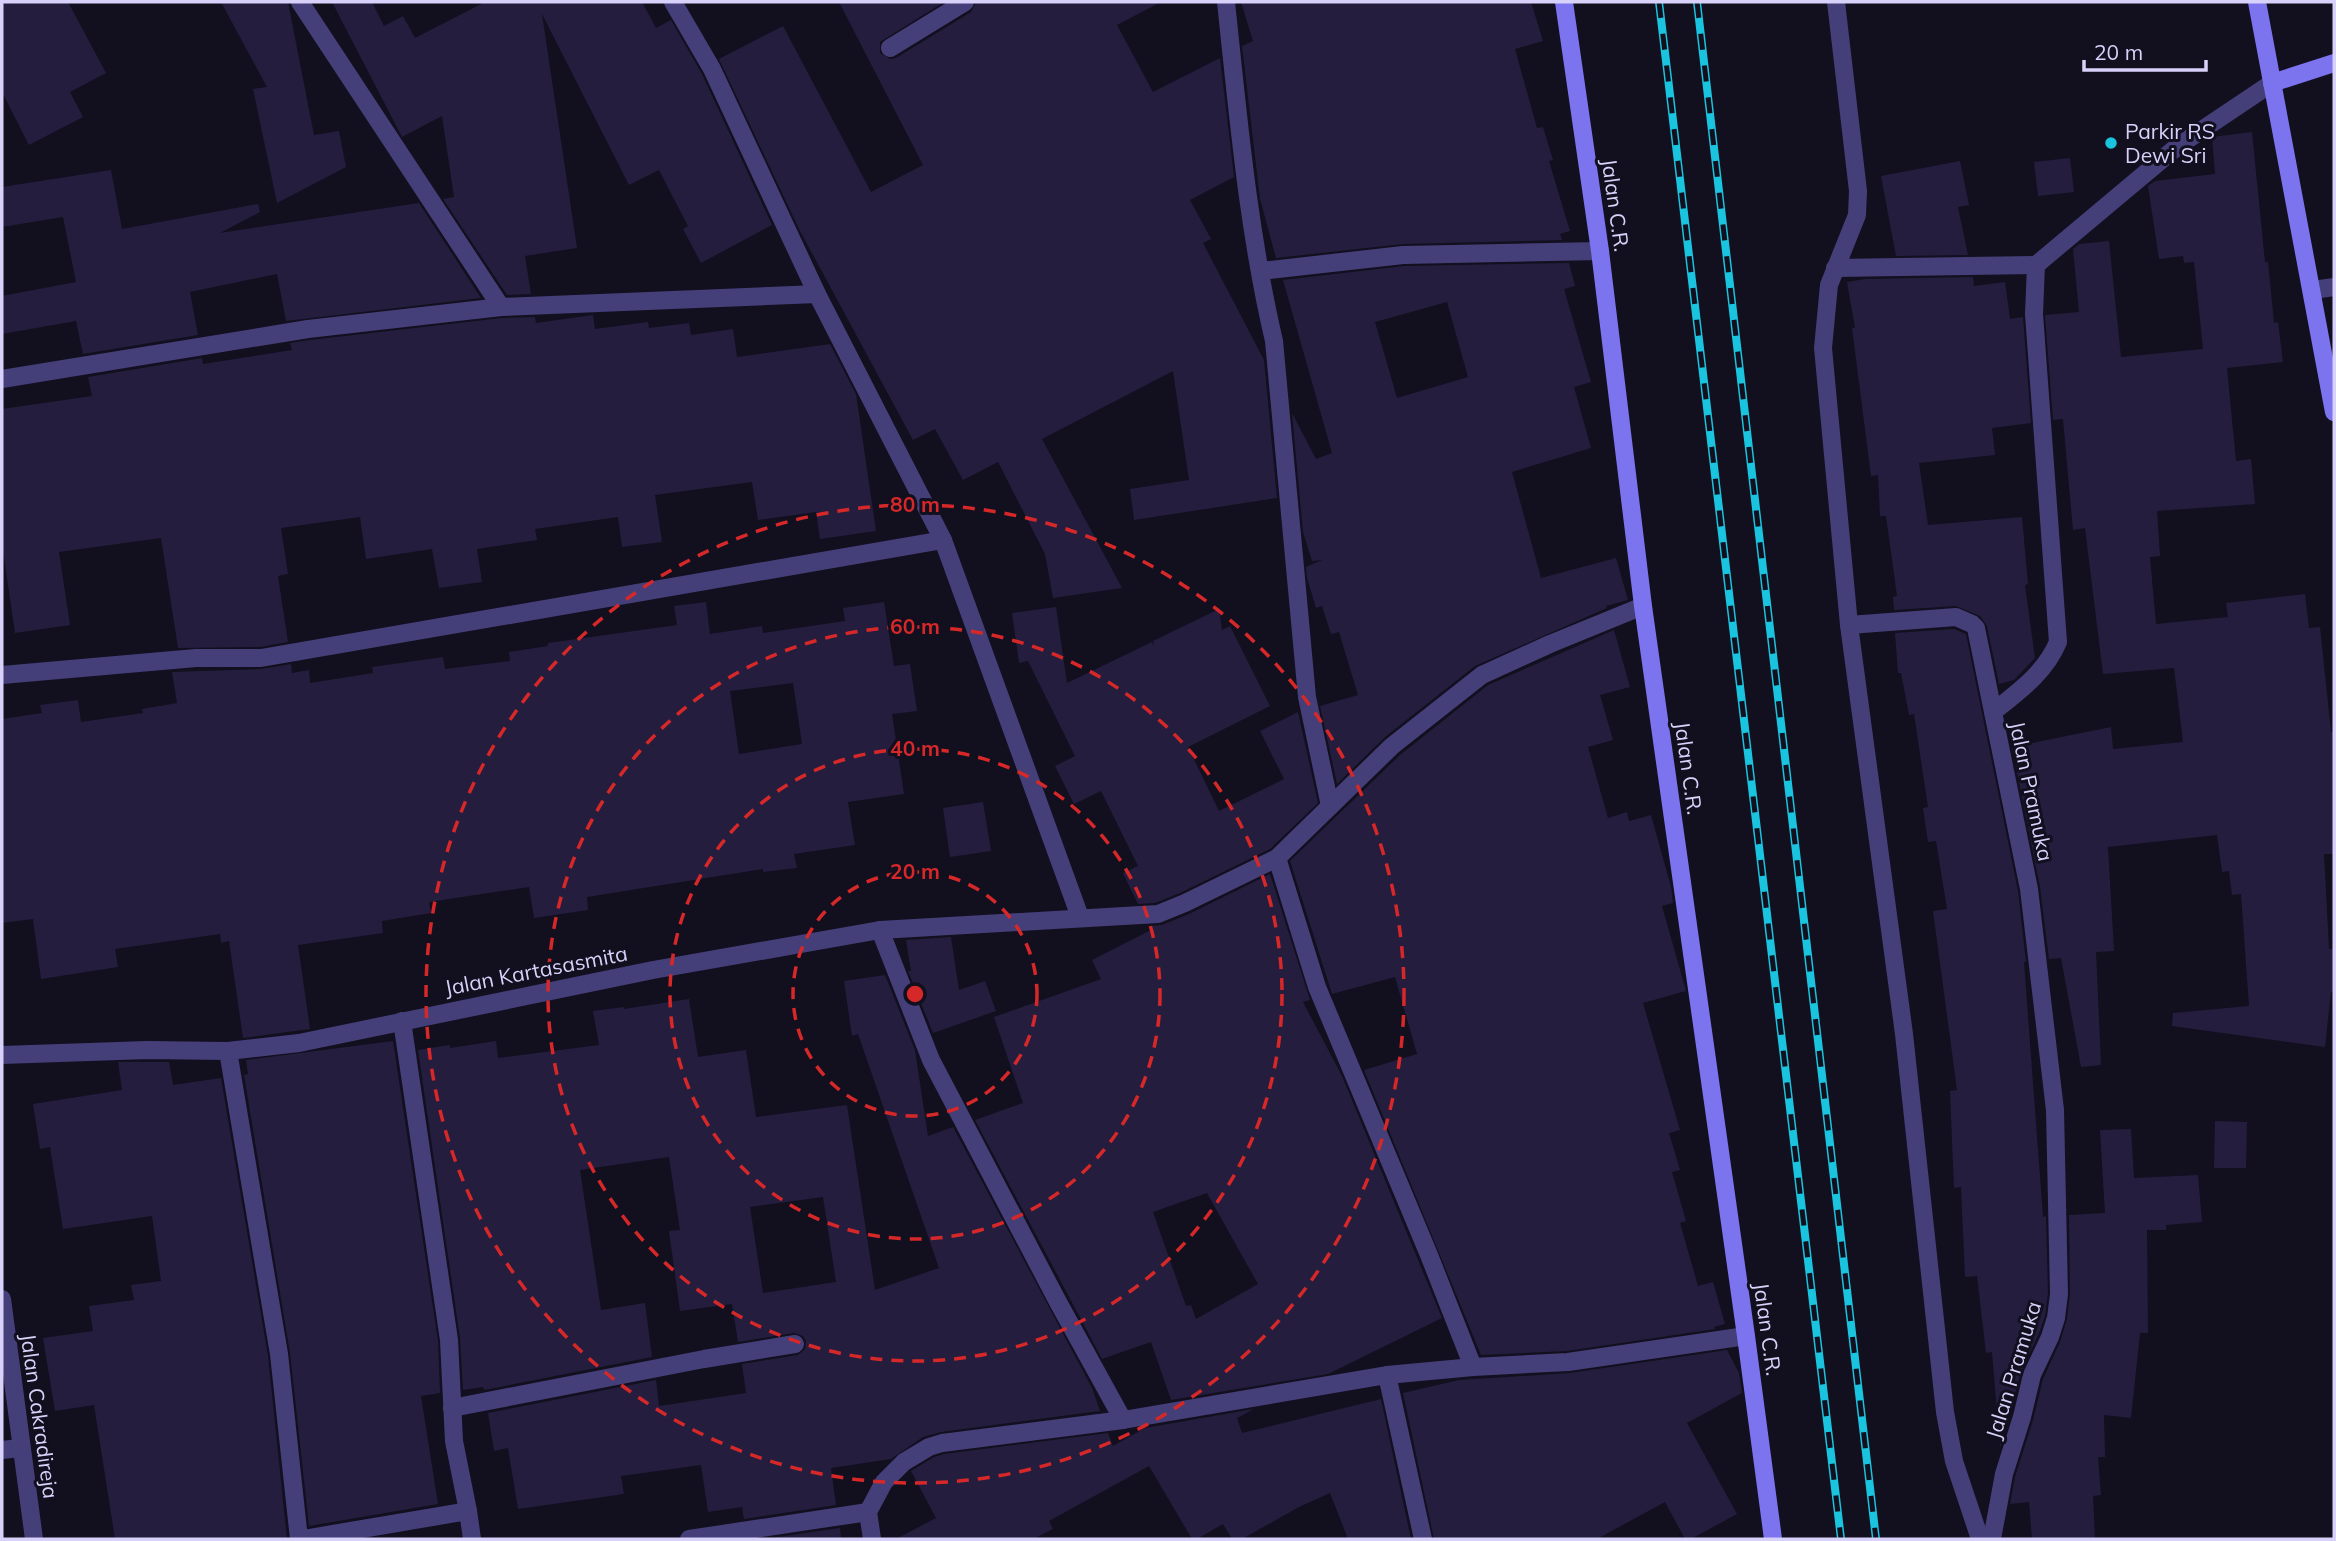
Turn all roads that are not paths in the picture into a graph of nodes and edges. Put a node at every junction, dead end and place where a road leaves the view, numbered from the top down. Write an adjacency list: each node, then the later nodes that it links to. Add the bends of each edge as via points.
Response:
1 (300, 2): 18 (street)
2 (673, 2): 17 (street, via 712,68)
3 (965, 2): 8 (street)
4 (1226, 2): 14 (street, via 1243,165)
5 (1564, 2): 11 (street, Jalan C.R.)
6 (1836, 2): 13 (street, via 1858,191 1857,215)
7 (2257, 2): 10 (street)
8 (890, 48)
9 (2334, 63): 10 (street)
10 (2272, 83): 12 (street, via 2178,146); 16 (street)
11 (1600, 251): 14 (street, via 1403,255); 22 (street, Jalan C.R.)
12 (2036, 265): 13 (street); 25 (street, Jalan Pramuka, via 2034,314 2059,642 2037,676)
13 (1835, 268): 23 (street, via 1823,348)
14 (1261, 271): 26 (street, via 1274,341 1307,697)
15 (2334, 287): 16 (street)
16 (2313, 290): 20 (street)
17 (817, 294): 18 (street); 21 (street)
18 (501, 307): 19 (street, via 308,328)
19 (2, 379)
20 (2334, 412)
21 (943, 540): 24 (street, via 261,658 196,658); 28 (street)
22 (1643, 606): 26 (street, Jalan Kartasasmita, via 1482,675 1392,746); 34 (street, Jalan C.R.)
23 (1849, 625): 25 (street, via 1956,617 1972,624); 51 (street, via 1904,1034 1945,1412 1954,1461)
24 (2, 675)
25 (1993, 712): 52 (street, Jalan Pramuka, via 2029,889 2055,1111 2059,1294 2056,1318 2032,1376 2004,1474)
26 (1330, 806): 27 (street, Jalan Kartasasmita)
27 (1277, 858): 28 (street, Jalan Kartasasmita, via 1158,914); 36 (street, via 1317,987)
28 (1080, 918): 29 (street, Jalan Kartasasmita)
29 (880, 930): 30 (street, Jalan Kartasasmita); 39 (street, via 931,1060)
30 (401, 1021): 31 (street, Jalan Kartasasmita); 38 (street, via 449,1340)
31 (228, 1051): 32 (street, Jalan Kartasasmita); 45 (street, via 279,1354)
32 (2, 1055)
33 (2, 1299): 40 (street, Jalan Cakradireja)
34 (1746, 1336): 36 (street, via 1567,1362); 50 (street, Jalan C.R.)
35 (795, 1344): 38 (street)
36 (1473, 1367): 37 (street)
37 (1387, 1375): 39 (street); 49 (street)
38 (452, 1408): 42 (street)
39 (1123, 1420): 43 (street, via 929,1447 904,1462 884,1482)
40 (20, 1448): 41 (street); 44 (street, Jalan Cakradireja)
41 (2, 1450)
42 (468, 1511): 45 (street); 46 (street)
43 (868, 1512): 47 (street); 48 (street)
44 (34, 1539)
45 (301, 1539)
46 (472, 1539)
47 (689, 1539)
48 (872, 1539)
49 (1423, 1539)
50 (1773, 1539)
51 (1980, 1539)
52 (1992, 1539)

